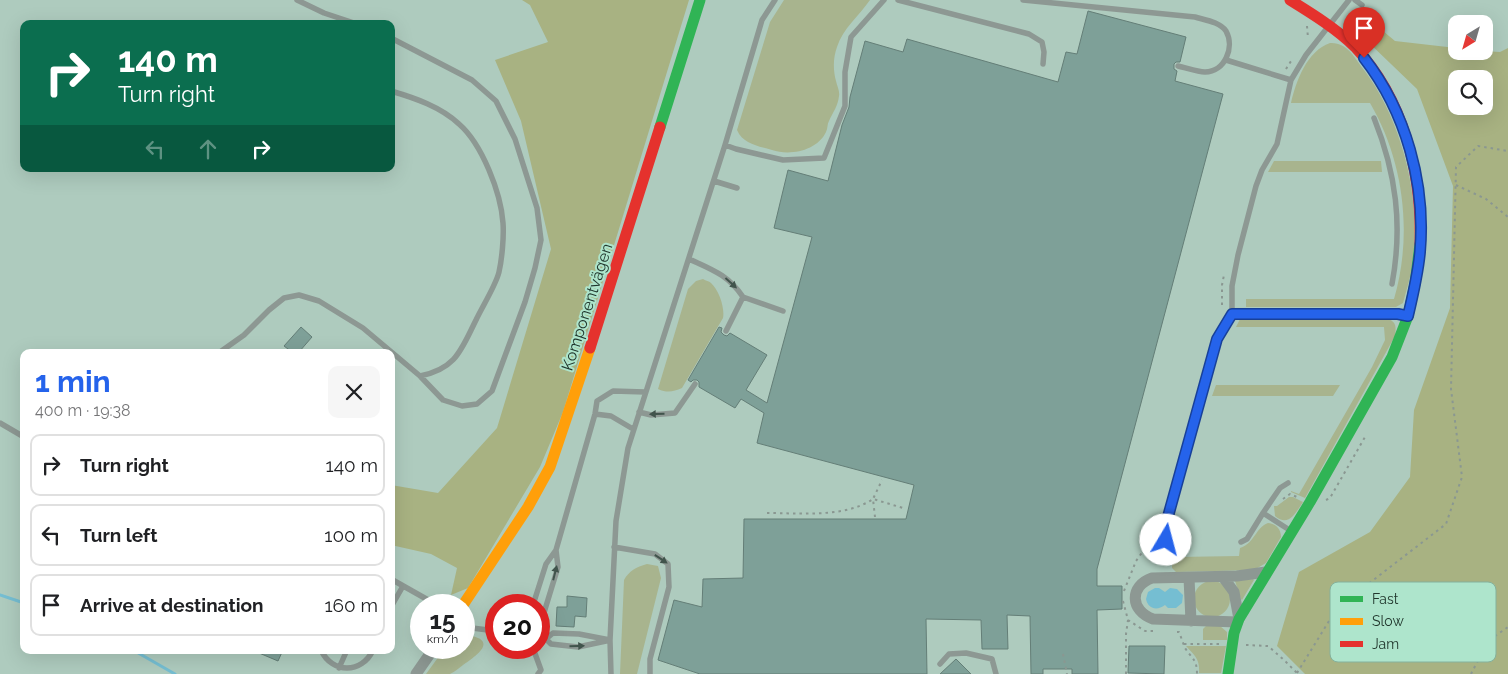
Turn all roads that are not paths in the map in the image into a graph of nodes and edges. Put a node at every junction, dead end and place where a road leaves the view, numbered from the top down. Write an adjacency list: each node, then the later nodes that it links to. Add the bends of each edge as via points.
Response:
1 (297, 0): 12 (lane)
2 (700, 0): 55 (street, Komponentvägen, via 550,467 528,507)
3 (775, 0): 21 (lane, via 762,20)
4 (884, 0): 21 (lane, via 851,37 844,106 824,158 783,160)
5 (898, 0): 16 (lane, via 1028,34 1042,42)
6 (1023, 0): 10 (lane)
7 (1290, 0): 13 (street)
8 (1349, 0): 13 (lane)
9 (1355, 0): 11 (lane)
10 (1050, 1): 15 (lane, via 1195,17 1215,23 1225,30 1230,44)
11 (1362, 5)
12 (345, 20)
13 (1329, 27): 18 (lane); 29 (street, via 1354,46 1374,71 1408,140 1421,214 1420,252)
14 (395, 40): 34 (lane, via 472,80 496,101 515,139 537,208 541,240 525,302 492,391 477,404 462,406 443,400)
15 (1226, 60): 17 (lane, via 1219,68 1206,72); 18 (lane)
16 (1043, 64)
17 (1178, 66)
18 (1291, 80): 28 (lane, via 1277,144 1256,186 1238,255 1232,286)
19 (395, 93): 34 (lane, via 436,108 460,124 475,141 489,168 504,223 498,273 460,351 450,364)
20 (1374, 118): 25 (lane, via 1385,144 1394,185 1398,256)
21 (725, 145): 22 (lane)
22 (714, 182): 23 (lane); 24 (lane)
23 (736, 188)
24 (689, 259): 26 (lane, one-way to 26, via 716,271 734,284); 36 (lane)
25 (1392, 284)
26 (743, 298): 27 (lane); 30 (lane)
27 (783, 310)
28 (1232, 314): 29 (lane); 45 (lane, via 1217,339 1164,531 1166,540)
29 (1408, 316): 44 (street, via 1392,357)
30 (726, 331)
31 (224, 349): 32 (lane, via 284,298 299,295 319,302 363,328)
32 (388, 349)
33 (395, 355): 34 (lane)
34 (420, 376)
35 (695, 384): 37 (lane, one-way to 37, via 675,412 651,415)
36 (645, 392): 37 (lane); 38 (lane, via 613,391 597,401)
37 (639, 412): 40 (lane)
38 (595, 414): 40 (lane, via 611,416); 48 (lane)
39 (0, 423): 41 (lane)
40 (633, 429): 47 (lane, via 618,505)
41 (20, 435)
42 (1288, 483): 43 (lane, via 1280,488)
43 (1263, 513): 44 (lane); 46 (lane, via 1247,539)
44 (1291, 531): 49 (street)
45 (1171, 542)
46 (1241, 542)
47 (614, 547): 62 (lane); 74 (lane, one-way to 74, via 655,554 668,564 669,587 650,659)
48 (556, 550): 56 (lane, via 546,564); 57 (lane, one-way to 48, via 558,567)
49 (1266, 572): 50 (street); 60 (street)
50 (1224, 577): 51 (street); 60 (street, via 1234,592)
51 (1189, 578): 59 (street); 59 (street, via 1152,578 1145,581 1139,587 1136,604 1145,617)
52 (395, 581): 53 (lane)
53 (403, 586): 54 (lane); 58 (lane)
54 (417, 594)
55 (470, 594)
56 (537, 594)
57 (550, 594)
58 (395, 600)
59 (1190, 621): 60 (street)
60 (1238, 621): 76 (street)
61 (550, 636): 62 (lane, via 579,634)
62 (610, 640): 63 (lane, one-way to 62, via 578,647); 73 (lane)
63 (550, 643)
64 (324, 654): 70 (lane, via 326,660)
65 (345, 654): 70 (lane)
66 (371, 654): 70 (lane, via 359,667)
67 (426, 659): 71 (street)
68 (538, 659): 72 (lane, via 542,670)
69 (940, 664): 75 (lane, via 948,654 966,653 992,659)
70 (339, 668)
71 (416, 674)
72 (538, 674)
73 (611, 674)
74 (650, 674)
75 (996, 674)
76 (1228, 674)

